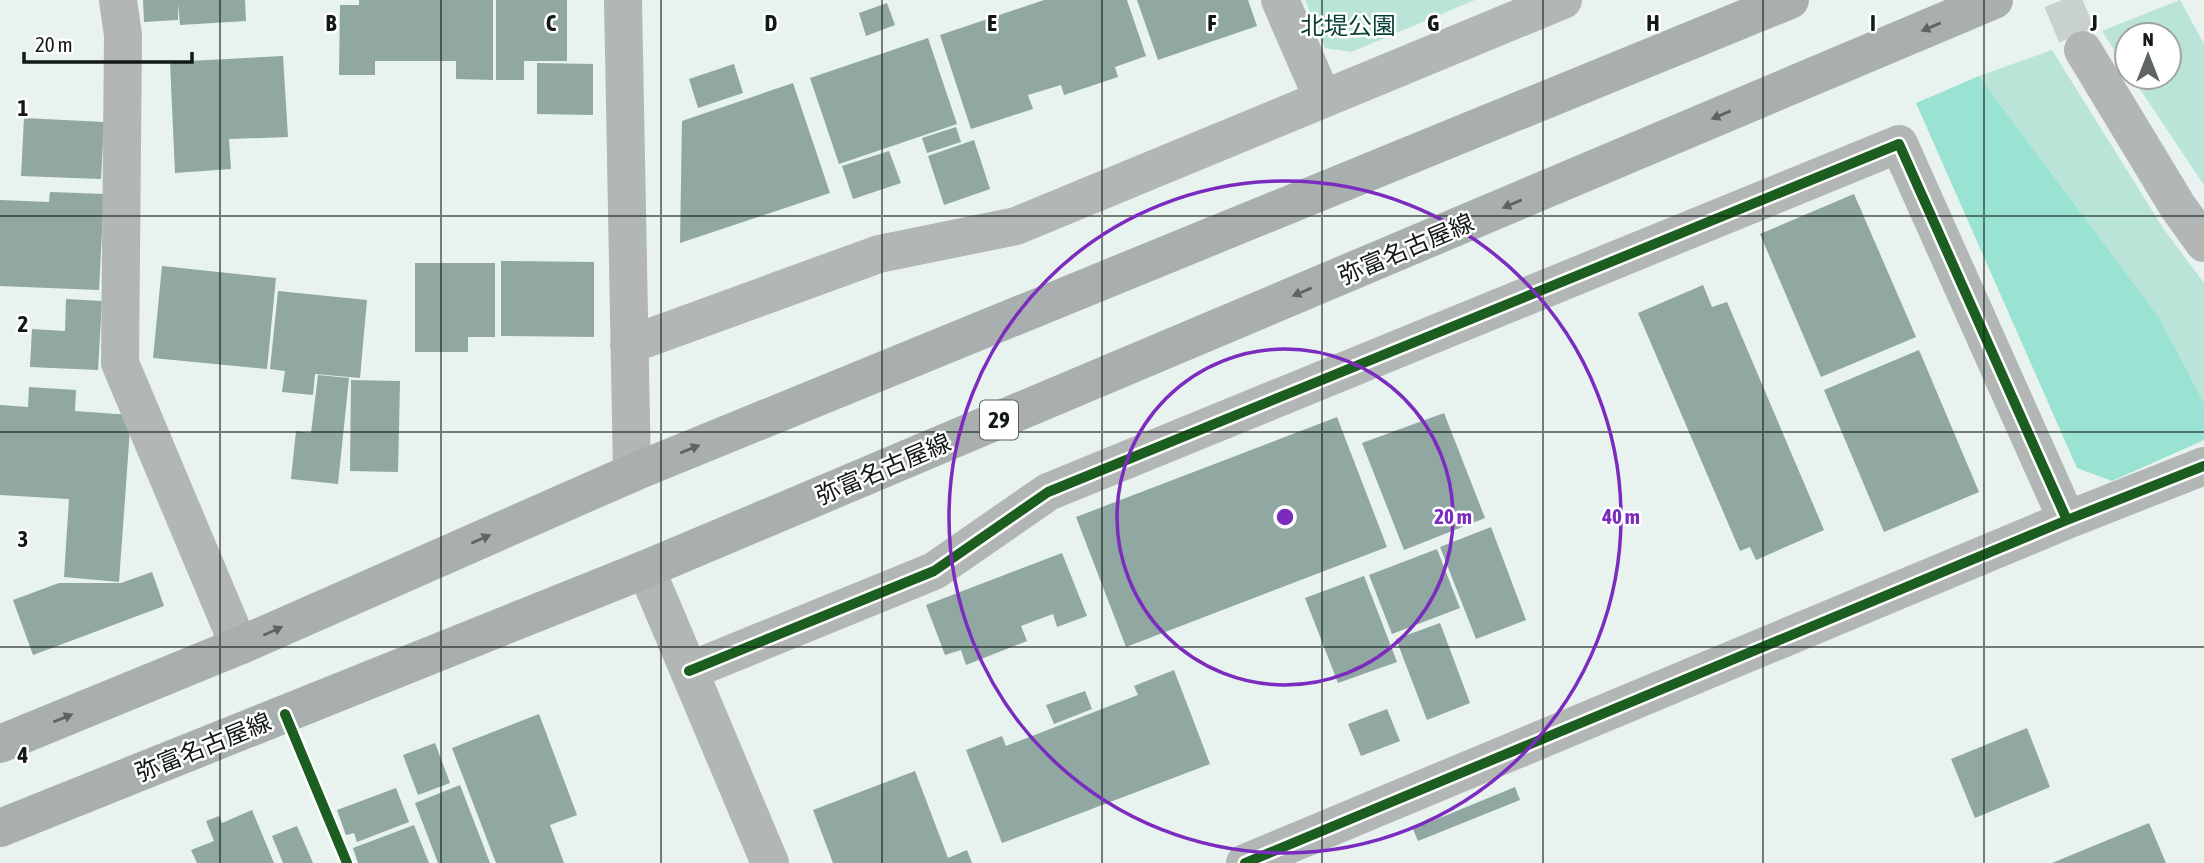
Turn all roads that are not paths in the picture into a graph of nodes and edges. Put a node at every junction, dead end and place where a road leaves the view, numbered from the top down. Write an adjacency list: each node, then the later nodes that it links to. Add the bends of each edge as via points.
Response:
1 (118, 0): 15 (street, via 123,35 120,363)
2 (623, 0): 10 (street)
3 (1280, 0): 8 (street)
4 (1563, 0): 8 (street)
5 (1790, 0): 12 (main road, one-way to 5)
6 (1994, 0): 14 (main road, 弥富名古屋線 / 29, one-way to 14)
7 (2082, 50): 9 (street)
8 (1323, 99): 10 (street, via 1017,226 878,254)
9 (2204, 243)
10 (629, 345): 12 (street)
11 (2204, 466): 13 (street)
12 (632, 473): 15 (main road, one-way to 12)
13 (2067, 520): 16 (street, via 1899,144 1048,492 934,571); 20 (street)
14 (646, 569): 16 (street); 18 (main road, 弥富名古屋線 / 29)
15 (239, 646): 17 (main road, one-way to 15)
16 (689, 671): 19 (street)
17 (0, 744)
18 (0, 828)
19 (770, 863)
20 (1245, 863)

